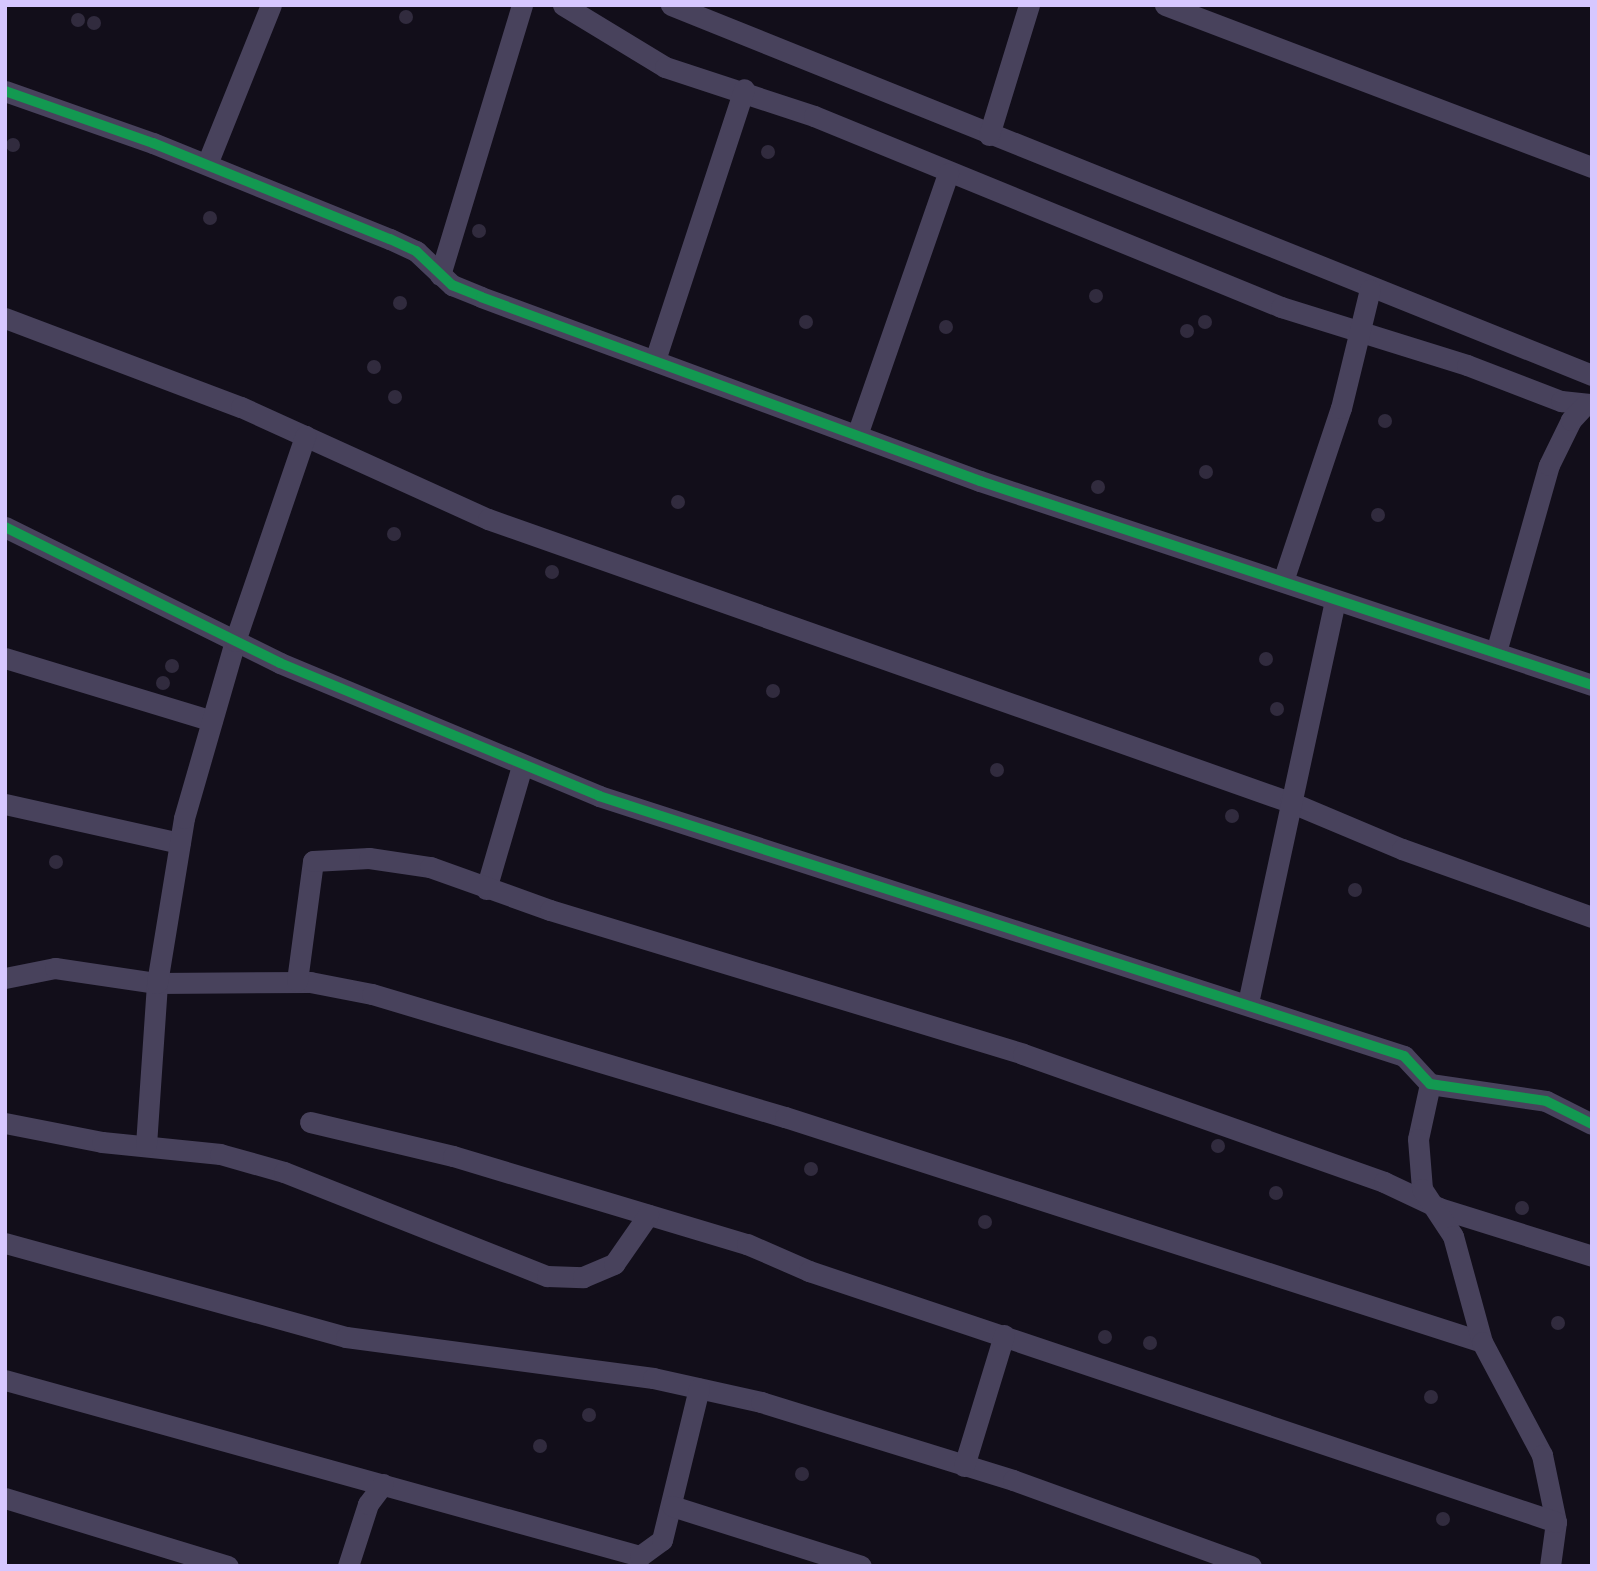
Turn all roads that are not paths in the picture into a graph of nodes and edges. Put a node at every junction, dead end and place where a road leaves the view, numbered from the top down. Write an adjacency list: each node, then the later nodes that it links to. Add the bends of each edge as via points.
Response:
1 (271, 5): 10 (street)
2 (522, 5): 13 (street)
3 (563, 5): 7 (street, via 665,67)
4 (671, 5): 9 (street)
5 (1029, 5): 9 (street)
6 (1165, 5): 11 (street)
7 (744, 89): 12 (street); 17 (street)
8 (5, 91): 10 (street)
9 (989, 135): 14 (street)
10 (207, 164): 13 (street, via 416,251)
11 (1592, 167)
12 (948, 173): 16 (street); 20 (street)
13 (440, 275): 17 (street, via 481,297)
14 (1370, 289): 16 (street); 18 (street)
15 (5, 318): 21 (street)
16 (1361, 335): 19 (street); 23 (street)
17 (655, 360): 20 (street)
18 (1592, 375)
19 (1589, 404): 26 (street, via 1566,428 1549,465)
20 (857, 435): 23 (street)
21 (305, 436): 25 (street); 31 (street, via 488,520)
22 (5, 527): 25 (street)
23 (1283, 582): 24 (street)
24 (1335, 600): 26 (street); 31 (street)
25 (235, 641): 29 (street); 30 (street)
26 (1496, 652): 28 (street)
27 (5, 658): 29 (street)
28 (1592, 685)
29 (212, 721): 33 (street)
30 (522, 766): 34 (street); 39 (street, via 680,826)
31 (1290, 802): 35 (street, via 1402,849); 39 (street)
32 (5, 804): 33 (street)
33 (180, 843): 38 (street)
34 (486, 889): 37 (street, via 396,860 317,858 311,869); 45 (street, via 1023,1054 1384,1182)
35 (1592, 917)
36 (5, 978): 38 (street, via 55,968)
37 (297, 981): 38 (street); 50 (street, via 372,994 659,1078)
38 (157, 983): 44 (street)
39 (1248, 1003): 40 (street, via 1404,1056)
40 (1430, 1084): 43 (street, via 1546,1101); 45 (street, via 1418,1139 1418,1164 1422,1189)
41 (310, 1122): 46 (street, via 453,1156)
42 (5, 1123): 44 (street)
43 (1592, 1124)
44 (146, 1145): 46 (street, via 220,1154 284,1172 547,1276 583,1277 614,1264)
45 (1438, 1208): 48 (street); 50 (street, via 1459,1252)
46 (648, 1215): 49 (street)
47 (5, 1243): 52 (street, via 346,1337)
48 (1592, 1256)
49 (1004, 1335): 53 (street); 57 (street)
50 (1482, 1342): 57 (street, via 1542,1455)
51 (5, 1380): 54 (street)
52 (699, 1388): 53 (street); 56 (street)
53 (964, 1466): 61 (street, via 1173,1534)
54 (383, 1484): 56 (street, via 640,1556 658,1548); 59 (street, via 368,1504)
55 (5, 1498): 58 (street)
56 (671, 1506): 60 (street)
57 (1556, 1521): 62 (street)
58 (228, 1566)
59 (348, 1566)
60 (861, 1566)
61 (1251, 1566)
62 (1550, 1566)

